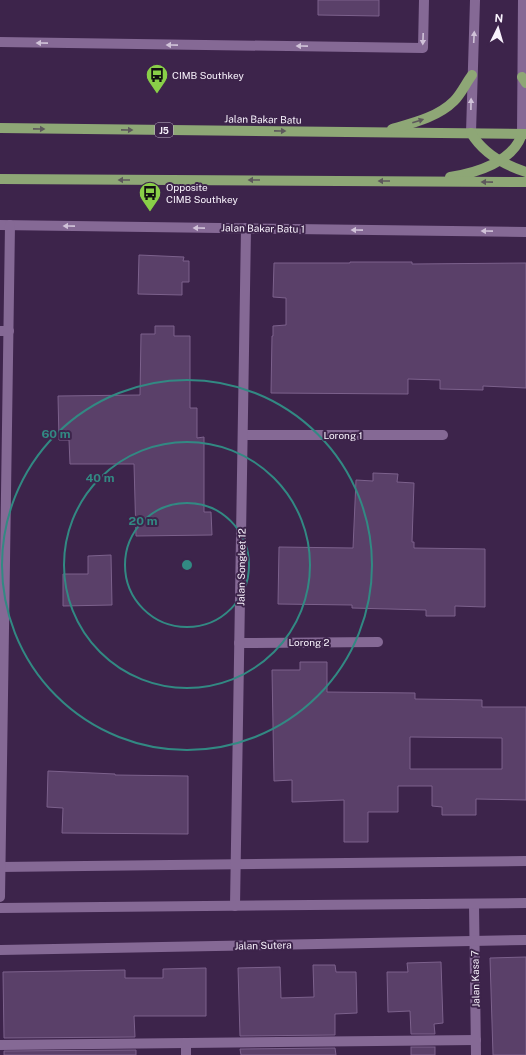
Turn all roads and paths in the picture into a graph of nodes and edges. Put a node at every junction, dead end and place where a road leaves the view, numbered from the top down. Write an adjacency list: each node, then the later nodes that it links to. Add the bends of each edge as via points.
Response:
1 (424, 0): 4 (street, one-way to 4, via 423,48)
2 (475, 0): 5 (street, one-way to 2)
3 (523, 0): 6 (street)
4 (0, 42)
5 (472, 75): 8 (main road, one-way to 5, via 424,120 440,111 454,101); 9 (street, one-way to 5)
6 (524, 80): 10 (street)
7 (0, 128): 8 (main road, Jalan Bakar Batu / J5, one-way to 8)
8 (380, 133): 9 (main road, Jalan Bakar Batu / J5)
9 (471, 133): 10 (main road, Jalan Bakar Batu / J5); 11 (main road, via 480,146)
10 (524, 134): 11 (main road, via 512,151)
11 (499, 160): 12 (main road); 14 (main road, via 472,172)
12 (526, 172)
13 (0, 178): 14 (main road, one-way to 13)
14 (423, 181): 15 (main road, one-way to 14)
15 (526, 182)
16 (5, 225): 17 (street, Jalan Bakar Batu 1, one-way to 16); 19 (street)
17 (246, 228): 18 (street, Jalan Bakar Batu 1, one-way to 17); 21 (street, Jalan Songket 12)
18 (526, 232)
19 (4, 331): 20 (street)
20 (4, 417): 27 (street)
21 (243, 435): 22 (street, Lorong 1); 23 (street, Jalan Songket 12)
22 (443, 436)
23 (239, 642): 24 (street, Lorong 2); 26 (street, Jalan Songket 12)
24 (378, 642)
25 (526, 861): 26 (street)
26 (235, 864): 27 (street); 31 (street, Jalan Songket 12)
27 (0, 867): 28 (street)
28 (0, 897)
29 (526, 903): 30 (street)
30 (474, 904): 31 (street); 34 (street, Jalan Kasa 7)
31 (235, 906): 32 (street)
32 (0, 908)
33 (526, 940): 34 (street, Jalan Sutera)
34 (475, 941): 35 (street, Jalan Sutera); 36 (street, Jalan Kasa 7)
35 (0, 950)
36 (476, 1040): 37 (street); 40 (street, Jalan Kasa 7)
37 (186, 1043): 38 (street); 39 (street)
38 (0, 1045)
39 (186, 1055)
40 (476, 1055)

